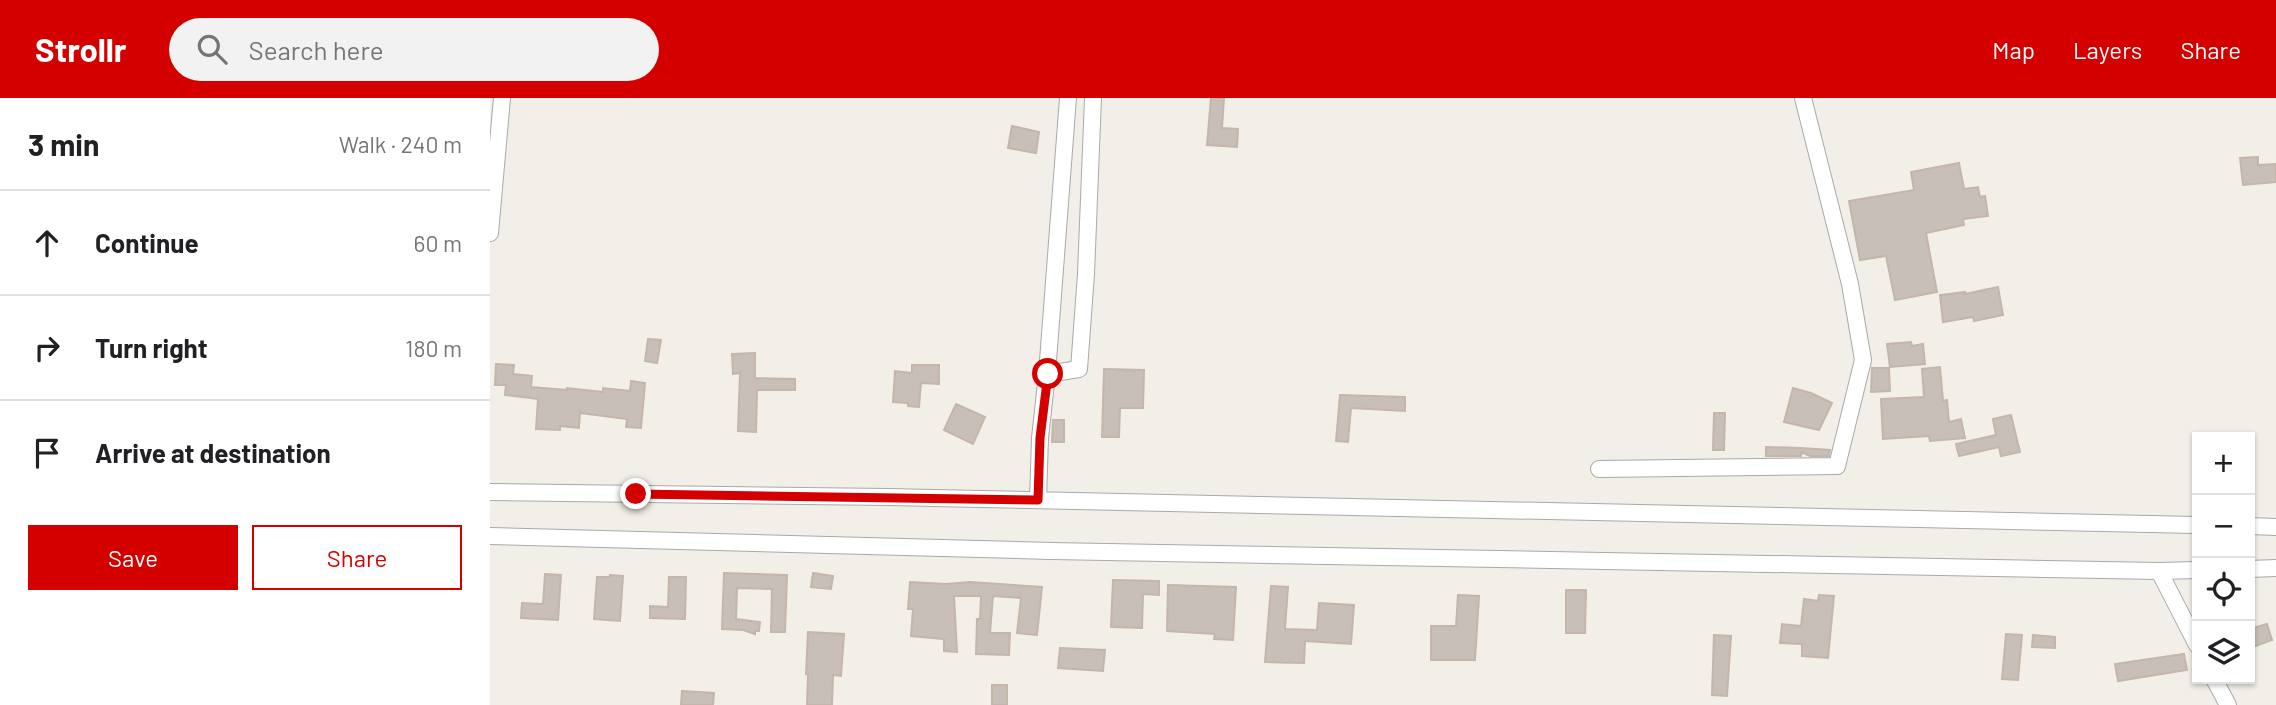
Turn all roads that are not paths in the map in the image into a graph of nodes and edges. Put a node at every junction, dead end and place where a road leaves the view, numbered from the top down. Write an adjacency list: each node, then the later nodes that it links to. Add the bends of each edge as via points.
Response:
1 (502, 98): 5 (street)
2 (1068, 98): 6 (street)
3 (1093, 98): 6 (street, via 1079,369)
4 (1803, 98): 7 (street, via 1850,284 1863,359 1837,466)
5 (490, 233)
6 (1048, 374): 9 (street)
7 (1599, 469)
8 (490, 492): 9 (street)
9 (1038, 500): 10 (street)
10 (2192, 526)
11 (2255, 526): 12 (street)
12 (2276, 527)
13 (490, 537): 17 (street)
14 (2276, 568): 15 (street)
15 (2255, 569)
16 (2192, 570): 17 (street)
17 (2160, 571): 18 (street)
18 (2192, 635)
19 (2217, 684): 20 (street)
20 (2228, 705)

